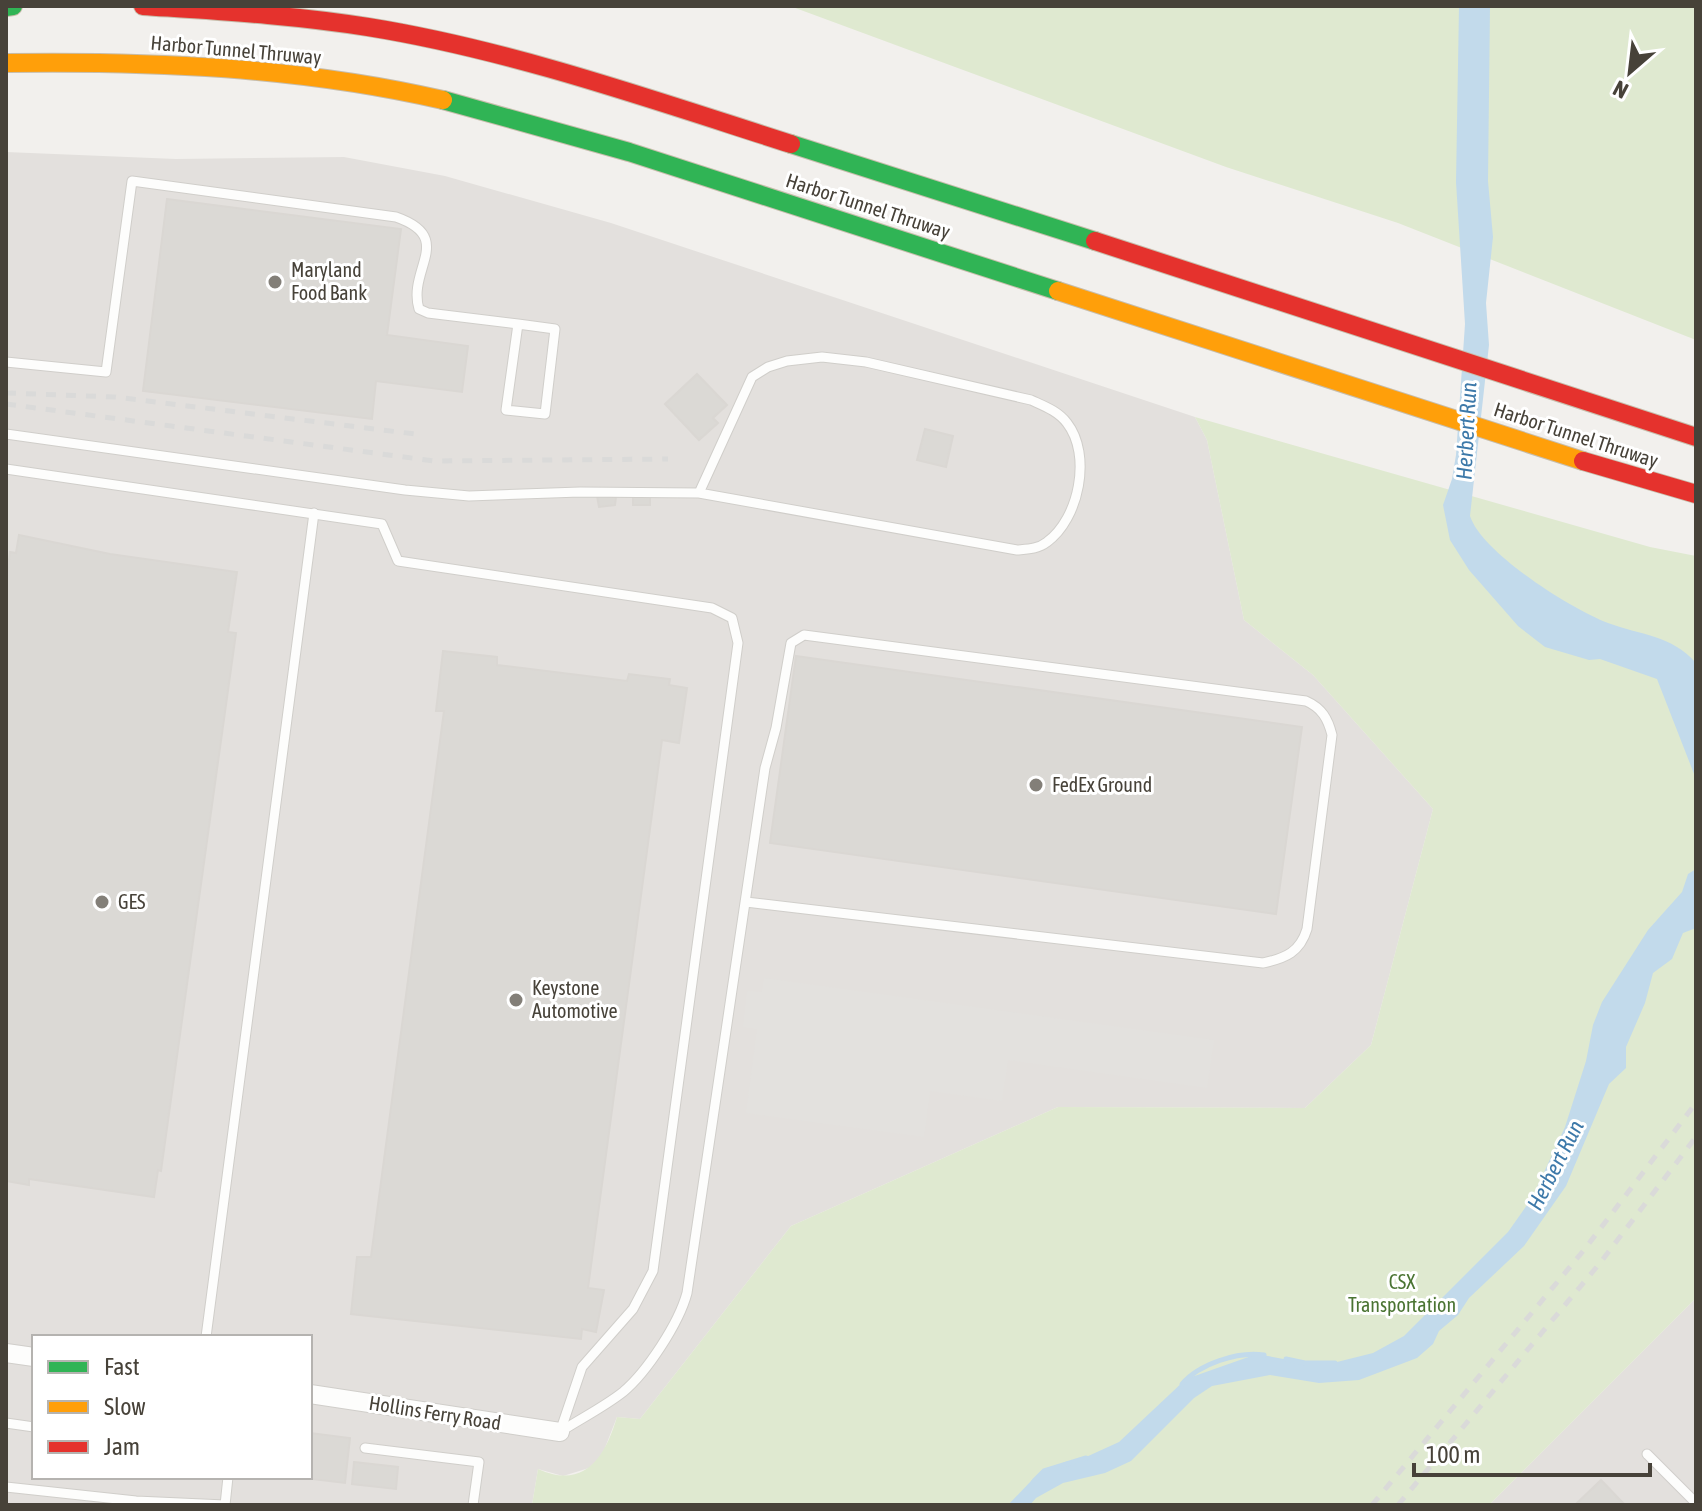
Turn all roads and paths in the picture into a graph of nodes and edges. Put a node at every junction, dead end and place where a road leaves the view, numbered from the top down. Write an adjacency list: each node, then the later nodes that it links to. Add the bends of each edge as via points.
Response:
1 (13, 6): 3 (highway)
2 (143, 6): 8 (highway, Harbor Tunnel Thruway, via 369,27 534,65)
3 (6, 7)
4 (6, 63): 11 (highway, Harbor Tunnel Thruway, via 73,61 324,78 497,112)
5 (518, 324): 5 (lane, via 555,329 545,414 506,410); 6 (lane, via 419,309 416,299 427,244 415,224 396,217 132,181 106,372)
6 (6, 362)
7 (6, 434): 10 (lane, via 469,496)
8 (1696, 437)
9 (6, 469): 12 (lane)
10 (699, 493): 10 (lane, via 1033,549 1056,533 1065,519 1081,476 1081,458 1069,424 1031,400 822,357 787,361 752,377)
11 (1696, 494)
12 (314, 513): 14 (lane); 20 (lane, via 382,524 398,561 712,608 732,618 738,643 653,1271 633,1309 582,1367)
13 (746, 902): 13 (lane, via 788,652 804,635 1306,701 1329,723 1332,735 1307,929 1297,949 1281,959 1263,963); 20 (lane, via 682,1314 623,1392)
14 (206, 1335)
15 (6, 1353): 16 (street)
16 (32, 1357)
17 (312, 1394): 20 (street, Hollins Ferry Road)
18 (6, 1423): 19 (lane)
19 (32, 1427)
20 (560, 1432)
21 (365, 1448): 27 (lane, via 479,1462)
22 (1647, 1454): 25 (lane)
23 (228, 1479): 26 (lane)
24 (6, 1487): 26 (lane)
25 (1696, 1503)
26 (225, 1505)
27 (473, 1505)

